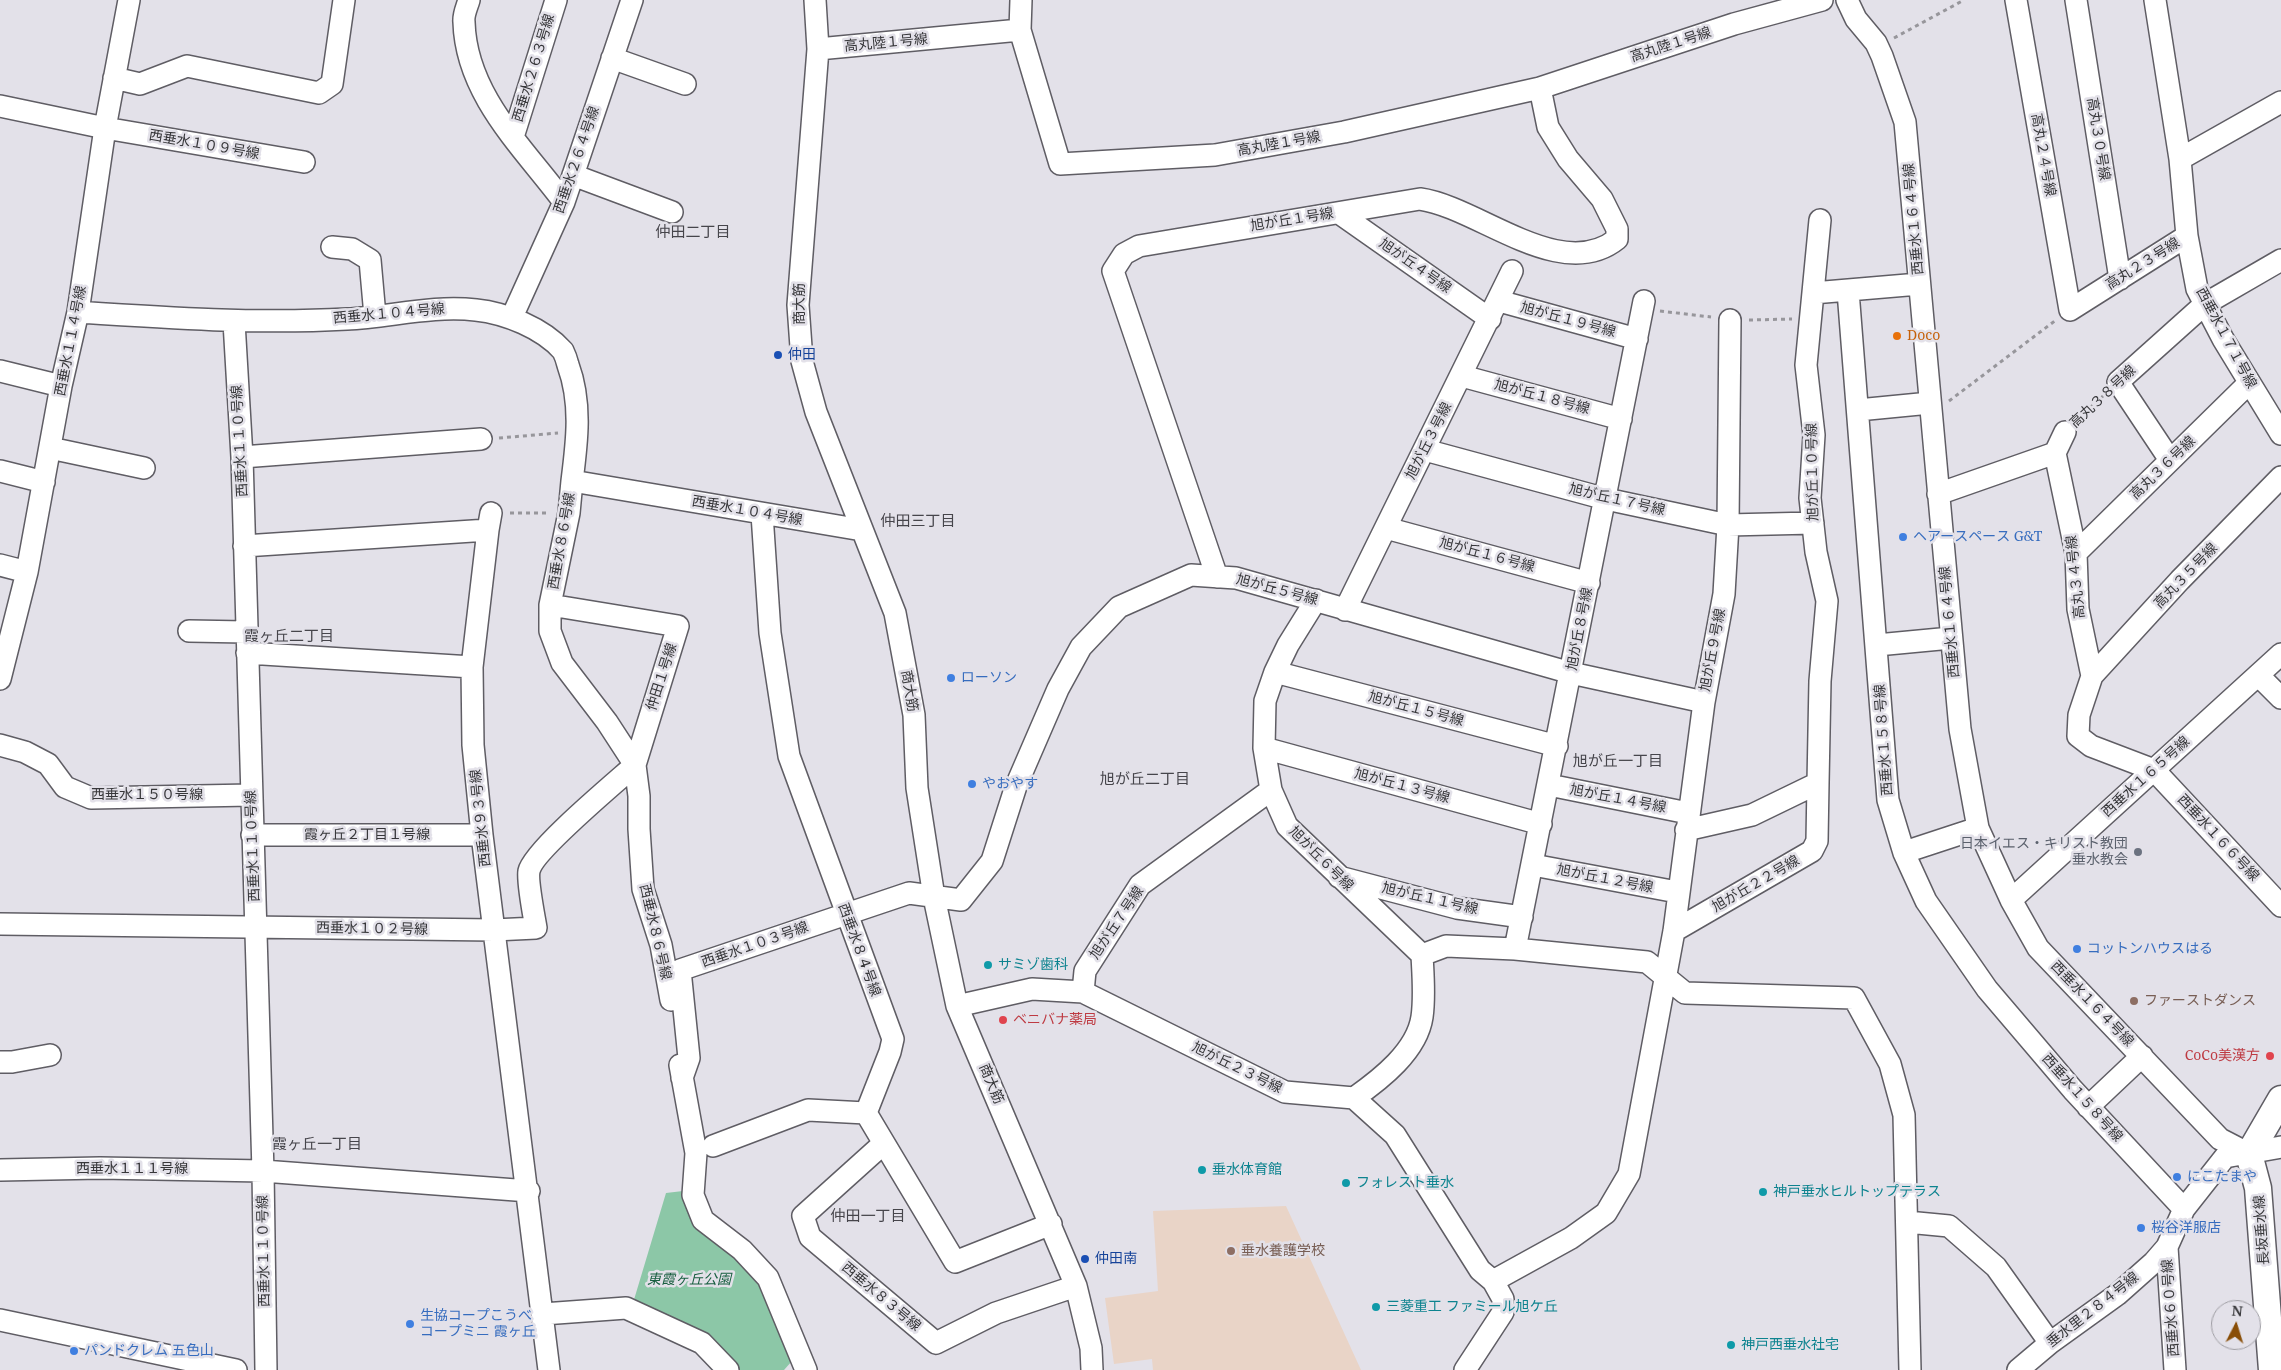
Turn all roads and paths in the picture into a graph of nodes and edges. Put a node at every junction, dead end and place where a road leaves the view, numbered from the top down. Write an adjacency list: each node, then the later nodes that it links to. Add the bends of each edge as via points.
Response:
1 (129, 0): 18 (street, 西垂水１１４号線)
2 (344, 0): 18 (street, via 332,84 319,93 186,66 140,84)
3 (470, 0): 24 (street, via 463,20 473,72 484,98)
4 (556, 0): 24 (street, 西垂水２６３号線)
5 (632, 0): 17 (street, 西垂水２６４号線)
6 (815, 0): 16 (street, 商大筋)
7 (1021, 0): 14 (street)
8 (1822, 0): 20 (street, 高丸陸１号線, via 1734,24)
9 (1847, 0): 15 (street, 西垂水１６４号線, via 1856,19)
10 (1964, 0): 15 (path)
11 (2016, 0): 43 (street, 高丸２４号線)
12 (2076, 0): 36 (street, 高丸３０号線)
13 (2155, 0): 25 (street, 高丸２３号線)
14 (1020, 30): 16 (street, 高丸陸１号線); 20 (street, 高丸陸１号線, via 1060,164 1215,155 1344,132)
15 (1878, 47): 37 (street, 西垂水１６４号線, via 1905,122)
16 (818, 49): 81 (street, 商大筋, via 798,305 802,361 816,412)
17 (612, 58): 19 (street); 27 (street, 西垂水２６４号線)
18 (114, 78): 23 (street, 西垂水１１４号線)
19 (685, 84)
20 (1540, 88): 30 (street, 旭が丘１号線, via 1548,127 1568,159 1602,200 1617,230 1617,239 1608,246 1594,251 1570,252 1547,248 1526,242 1438,201 1420,199)
21 (2281, 102): 25 (street)
22 (0, 106): 23 (street, 西垂水１０９号線)
23 (105, 128): 26 (street, 西垂水１０９号線); 44 (street, 西垂水１１４号線)
24 (513, 137): 28 (street)
25 (2180, 159): 32 (street, 高丸２３号線)
26 (304, 162)
27 (573, 175): 28 (street, 西垂水２６４号線); 29 (street)
28 (564, 202): 46 (street, 西垂水２６４号線)
29 (672, 212)
30 (1339, 212): 42 (street, 旭が丘４号線); 86 (street, 旭が丘１号線, via 1139,246 1124,254 1113,271)
31 (1820, 220): 39 (street, 旭が丘１０号線)
32 (2186, 236): 36 (street, 高丸２３号線); 40 (street, 西垂水１７１号線, via 2197,289)
33 (332, 248): 45 (street, via 352,249 370,260)
34 (2281, 260): 40 (street, 高丸３８号線)
35 (1512, 272): 42 (street, 旭が丘３号線)
36 (2120, 279): 43 (street, 高丸２３号線)
37 (1920, 284): 38 (street); 56 (street, 西垂水１６４号線)
38 (1848, 291): 39 (street); 57 (street, 西垂水１５８号線)
39 (1813, 293): 48 (street, 旭が丘１０号線)
40 (2205, 304): 53 (street, 高丸３８号線); 54 (street, 西垂水１７１号線)
41 (1644, 305): 47 (path); 50 (street, 旭が丘８号線)
42 (1495, 310): 50 (street, 旭が丘１９号線); 52 (street, 旭が丘３号線)
43 (2070, 310): 56 (path)
44 (78, 312): 49 (street, 西垂水１０４号線); 55 (street, 西垂水１１４号線)
45 (375, 316): 46 (street, 西垂水１０４号線, via 434,309 476,310); 49 (street, 西垂水１０４号線)
46 (512, 317): 60 (street, 西垂水１０４号線, via 539,332 563,352 576,385)
47 (1730, 319): 48 (path); 79 (street, 旭が丘９号線)
48 (1810, 319): 78 (street, 旭が丘１０号線, via 1806,365 1814,435 1810,498)
49 (234, 322): 66 (street, 西垂水１１０号線)
50 (1637, 339): 58 (street, 旭が丘８号線)
51 (0, 371): 55 (street)
52 (1462, 376): 58 (street, 旭が丘１８号線); 64 (street, 旭が丘３号線)
53 (2118, 382): 61 (path, 高丸３８号線); 67 (street)
54 (2249, 383): 59 (street, 西垂水１７１号線); 67 (street, 高丸３６号線)
55 (61, 386): 63 (street, 西垂水１１４号線)
56 (1931, 409): 57 (street); 73 (street, 西垂水１６４号線)
57 (1858, 410): 94 (street, 西垂水１５８号線)
58 (1621, 419): 74 (street, 旭が丘８号線)
59 (2279, 429)
60 (578, 432): 62 (path); 71 (street, 西垂水１０４号線)
61 (2065, 432): 65 (street, 高丸３８号線)
62 (481, 439): 66 (street)
63 (50, 448): 68 (street); 72 (street, 西垂水１１４号線)
64 (1425, 450): 74 (street, 旭が丘１７号線); 80 (street, 旭が丘３号線)
65 (2054, 452): 73 (street); 83 (street, 高丸３４号線)
66 (242, 457): 82 (street, 西垂水１１０号線)
67 (2170, 460): 83 (street, 高丸３６号線)
68 (144, 468)
69 (0, 471): 72 (street)
70 (2281, 477): 100 (street, 高丸３５号線)
71 (572, 481): 75 (street, 西垂水８６号線); 76 (street, 西垂水１０４号線)
72 (44, 482): 85 (street, 西垂水１１４号線)
73 (1938, 494): 92 (street, 西垂水１６４号線)
74 (1606, 499): 79 (street, 旭が丘１７号線); 87 (street, 旭が丘８号線)
75 (570, 513): 77 (path); 89 (street, 西垂水８６号線)
76 (762, 514): 81 (street, 西垂水１０４号線); 125 (street, 西垂水８４号線, via 770,633 789,756)
77 (490, 522): 82 (street); 96 (street, 西垂水９３号線)
78 (1813, 523): 79 (street, 旭が丘１７号線); 109 (street, 旭が丘１０号線, via 1827,601 1820,680)
79 (1728, 525): 103 (street, 旭が丘９号線, via 1724,594)
80 (1386, 528): 87 (street, 旭が丘１６号線); 90 (street, 旭が丘３号線)
81 (862, 530): 122 (street, 商大筋, via 895,614 914,715 917,788)
82 (244, 546): 93 (street, 西垂水１１０号線)
83 (2076, 553): 100 (street, 高丸３４号線, via 2078,610)
84 (0, 565): 85 (street)
85 (27, 572): 101 (street, 西垂水１１４号線)
86 (1217, 577): 88 (street, 旭が丘５号線, via 1236,578); 122 (street, 旭が丘５号線, via 1191,575 1119,607 1082,647 1058,689 1016,786 992,861 961,900)
87 (1589, 583): 98 (street, 旭が丘８号線)
88 (1316, 600): 90 (street, 旭が丘５号線); 97 (street, 旭が丘６号線)
89 (550, 605): 107 (street, 西垂水８６号線, via 550,631 562,663); 107 (street, 仲田１号線, via 678,626)
90 (1345, 610): 98 (street, 旭が丘５号線)
91 (189, 631): 93 (street)
92 (1951, 638): 94 (street); 115 (street, 西垂水１６４号線, via 1960,729)
93 (247, 643): 96 (street); 112 (street, 西垂水１１０号線)
94 (1877, 645): 142 (street, 西垂水１５８号線, via 1888,800 1904,853 1926,901 1987,989)
95 (2281, 654): 99 (street, 西垂水１６５号線)
96 (472, 667): 116 (street, 西垂水９３号線, via 473,745)
97 (1275, 672): 105 (street, 旭が丘１５号線); 106 (street, 旭が丘６号線, via 1265,701)
98 (1572, 673): 103 (street, 旭が丘５号線); 105 (street, 旭が丘８号線)
99 (2258, 675): 102 (street); 108 (street, 西垂水１６５号線)
100 (2092, 676): 108 (street, via 2079,715 2078,736 2091,746)
101 (0, 679)
102 (2281, 698)
103 (1704, 702): 113 (street, 旭が丘９号線)
104 (0, 745): 112 (street, 西垂水１５０号線, via 25,752 48,764 66,787 91,798)
105 (1556, 746): 110 (street, 旭が丘８号線)
106 (1264, 748): 111 (street, 旭が丘６号線); 114 (street, 旭が丘１３号線)
107 (635, 765): 129 (street, 西垂水１０２号線, via 580,813 536,858 529,871 536,928); 139 (street, 西垂水８６号線, via 643,889 661,945)
108 (2154, 770): 123 (street, 西垂水１６５号線); 124 (street, 西垂水１６６号線)
109 (1818, 783): 113 (street, via 1752,815); 130 (street, 旭が丘２２号線, via 1817,841 1812,851)
110 (1549, 785): 113 (street, 旭が丘１４号線); 114 (street, 旭が丘８号線)
111 (1271, 790): 120 (street, 旭が丘６号線, via 1288,826); 134 (street, 旭が丘７号線, via 1140,885 1085,971)
112 (251, 795): 117 (street, 西垂水１１０号線)
113 (1687, 822): 121 (street, 旭が丘９号線)
114 (1541, 824): 119 (street, 旭が丘８号線)
115 (1978, 828): 118 (street); 123 (street, 西垂水１６４号線)
116 (482, 834): 117 (street, 霞ヶ丘２丁目１号線); 129 (street, 西垂水９３号線)
117 (252, 835): 128 (street, 西垂水１１０号線)
118 (1912, 850)
119 (1532, 865): 121 (street, 旭が丘１２号線); 126 (street, 旭が丘８号線)
120 (1338, 877): 126 (street, 旭が丘１１号線, via 1457,908); 132 (street, 旭が丘６号線)
121 (1677, 892): 130 (street, 旭が丘９号線)
122 (934, 897): 125 (street, 西垂水１０３号線, via 909,892); 135 (street, 商大筋)
123 (2011, 900): 137 (street, 西垂水１６４号線, via 2038,948)
124 (2281, 906)
125 (846, 914): 139 (street, 西垂水１０３号線, via 680,970 689,1058); 143 (street, 西垂水８４号線, via 892,1039)
126 (1522, 917): 131 (street, 旭が丘８号線)
127 (0, 924): 128 (street, 西垂水１０２号線)
128 (255, 927): 129 (street, 西垂水１０２号線); 149 (street, 西垂水１１０号線)
129 (494, 930): 150 (street, 西垂水９３号線)
130 (1674, 931): 133 (street, 旭が丘９号線)
131 (1515, 949): 132 (street, via 1446,946); 133 (street, via 1647,962)
132 (1422, 956): 140 (street, via 1422,1018 1411,1043 1390,1070)
133 (1666, 979): 152 (street, via 1685,993 1854,998 1890,1064 1904,1115); 155 (street, 旭が丘９号線, via 1630,1174 1606,1213 1571,1238)
134 (1083, 992): 135 (street, via 1032,989); 140 (street, 旭が丘２３号線, via 1285,1092)
135 (957, 1006): 153 (street, 商大筋)
136 (50, 1055): 138 (street)
137 (2142, 1056): 142 (street); 147 (street, 西垂水１６４号線, via 2220,1139)
138 (0, 1062)
139 (682, 1078): 165 (street, 西垂水８６号線, via 696,1153 693,1195 703,1220 742,1250 768,1278)
140 (1354, 1098): 155 (street, via 1394,1135 1480,1270)
141 (2281, 1099): 147 (main road)
142 (2088, 1107): 151 (street, 西垂水１５８号線)
143 (866, 1114): 144 (street); 145 (street, via 808,1110)
144 (883, 1144): 153 (street, via 955,1262); 156 (street, 西垂水８３号線, via 803,1216 810,1237 936,1343 996,1313)
145 (713, 1146)
146 (2281, 1147): 147 (street)
147 (2249, 1154): 151 (street, via 2225,1157); 157 (main road, 長坂垂水線, via 2258,1188)
148 (0, 1170): 149 (street, 西垂水１１１号線)
149 (263, 1171): 150 (street, 西垂水１１１号線); 162 (street, 西垂水１１０号線)
150 (528, 1191): 158 (street, 西垂水９３号線)
151 (2184, 1210): 154 (street)
152 (1907, 1222): 160 (street, via 1949,1226 1996,1267); 168 (street)
153 (1051, 1224): 156 (street, 商大筋)
154 (2167, 1247): 160 (street, 垂水里２８４号線, via 2118,1294); 170 (street, 西垂水６０号線)
155 (1493, 1281): 167 (street, via 1503,1299 1503,1312)
156 (1076, 1286): 166 (street, 商大筋, via 1091,1348)
157 (2274, 1290): 171 (main road, 長坂垂水線)
158 (543, 1314): 163 (street, 西垂水９３号線); 164 (street, via 626,1308 702,1342)
159 (0, 1320): 161 (street)
160 (2050, 1343): 169 (street, 垂水里２８４号線)
161 (236, 1370)
162 (266, 1370)
163 (550, 1370)
164 (728, 1370)
165 (806, 1370)
166 (1092, 1370)
167 (1465, 1370)
168 (1910, 1370)
169 (2018, 1370)
170 (2175, 1370)
171 (2272, 1370)

